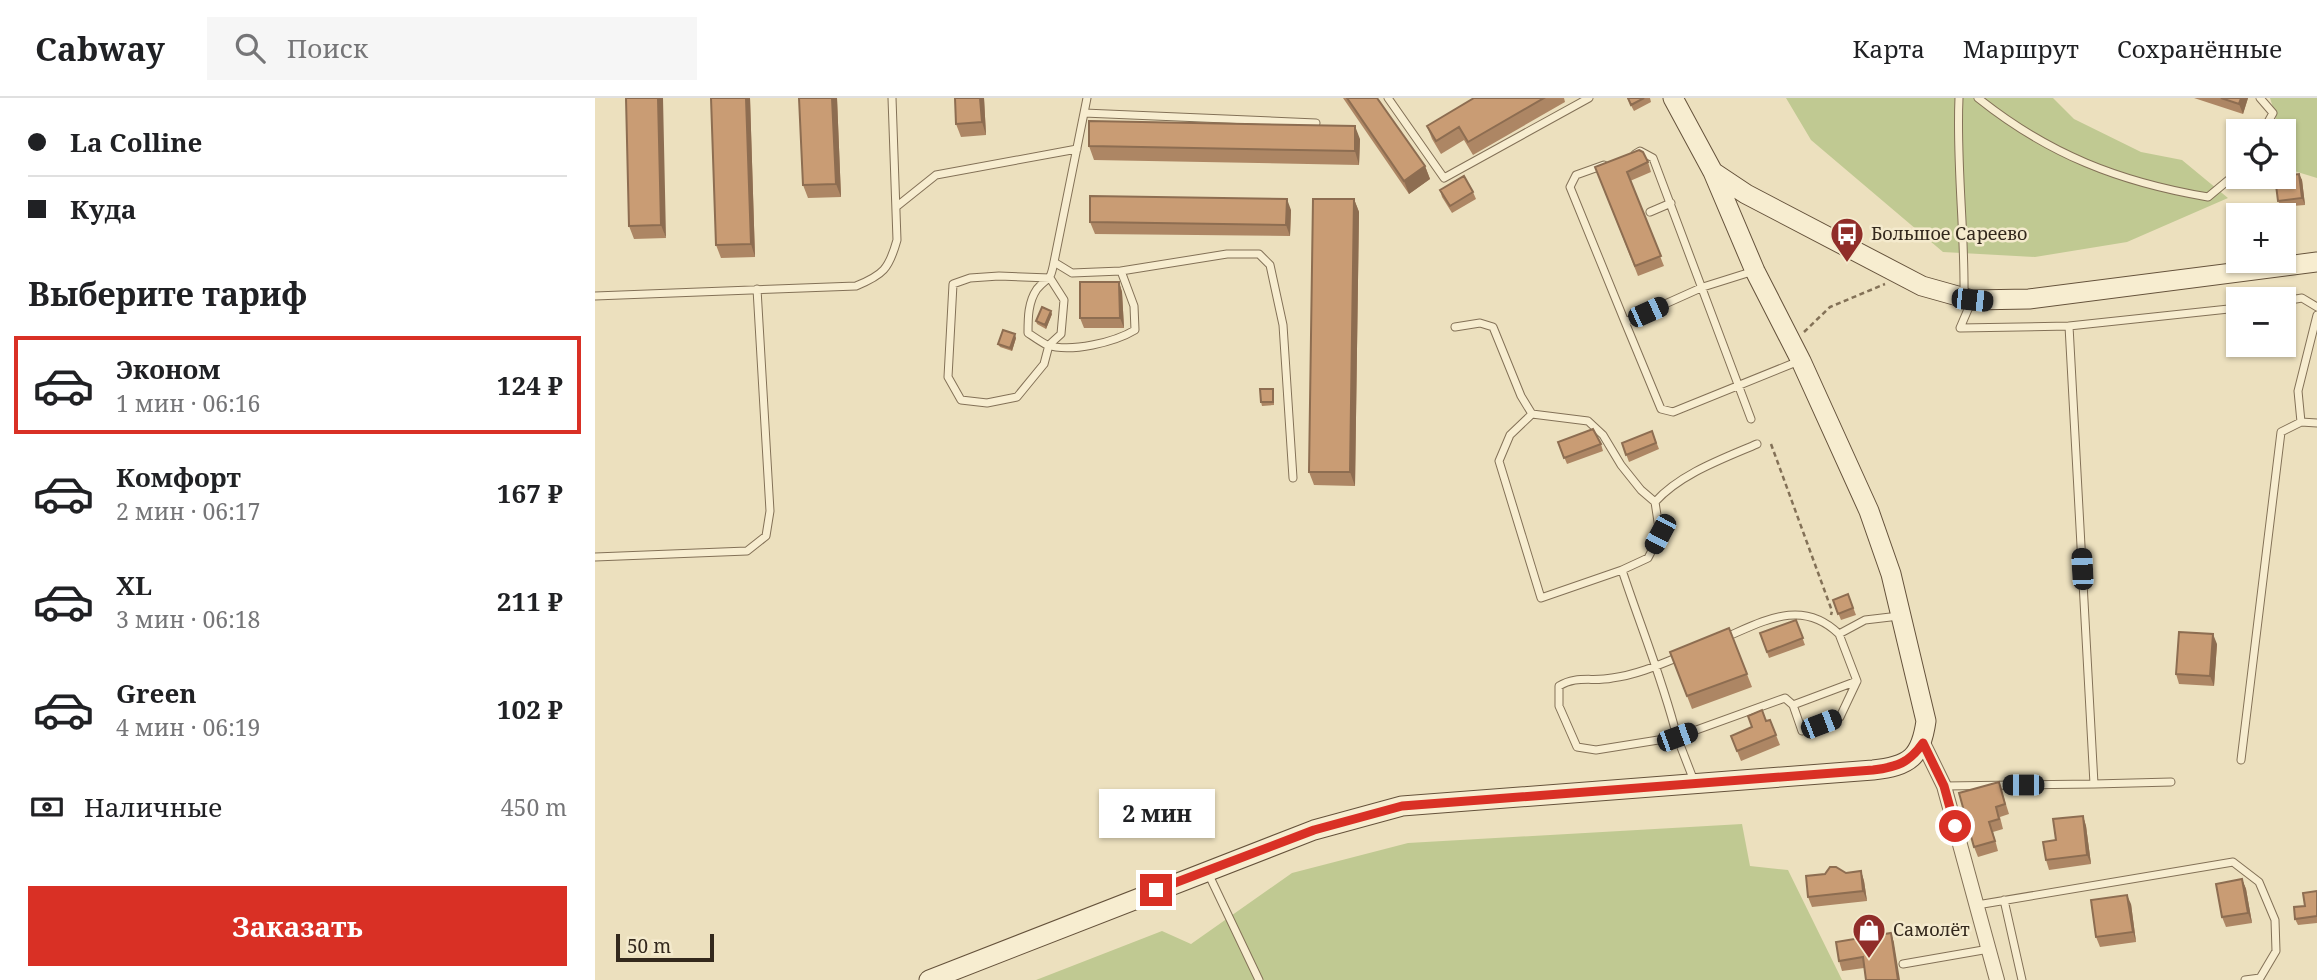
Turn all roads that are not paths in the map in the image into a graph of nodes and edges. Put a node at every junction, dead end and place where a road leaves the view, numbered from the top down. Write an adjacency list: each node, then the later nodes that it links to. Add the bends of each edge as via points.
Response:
1 (892, 98): 18 (lane)
2 (1087, 98): 9 (lane)
3 (1388, 98): 4 (lane, via 1444,178)
4 (1589, 98)
5 (1673, 98): 15 (street)
6 (1959, 98): 28 (lane, via 1957,143)
7 (1978, 98): 16 (lane, via 2035,140 2103,172 2207,197)
8 (2260, 98): 10 (lane, via 2273,113)
9 (1084, 113): 11 (lane); 12 (lane)
10 (2270, 119)
11 (1316, 123)
12 (1077, 149): 18 (lane, via 936,175); 20 (lane)
13 (1628, 156): 17 (lane, via 1640,151 1653,158)
14 (1615, 161): 33 (lane, via 1576,175 1570,187)
15 (1713, 172): 23 (street); 28 (street, via 1901,276)
16 (2226, 182)
17 (1671, 203): 19 (lane); 25 (lane)
18 (896, 206): 26 (lane, via 897,240 879,277 856,286)
19 (1650, 212)
20 (1054, 261): 22 (lane, via 1072,273); 24 (lane)
21 (2317, 262): 28 (street, via 2029,299)
22 (1121, 271): 36 (lane, via 1134,306 1135,330 1116,341); 44 (lane, via 1227,254 1259,254 1270,265 1283,325)
23 (1755, 271): 25 (lane); 37 (street)
24 (1050, 278): 36 (lane, via 1063,300 1061,334); 36 (lane, via 1037,290 1028,311 1028,333); 36 (lane, via 990,276 953,284 948,377 961,400 987,403 1017,397 1044,363)
25 (1703, 287): 33 (lane); 38 (lane)
26 (757, 289): 27 (lane); 46 (lane, via 770,511 765,536 747,551)
27 (595, 296)
28 (1968, 299): 34 (lane, via 1961,328)
29 (2296, 299): 30 (lane)
30 (2317, 307)
31 (2226, 309): 34 (lane)
32 (2317, 315): 41 (lane, via 2298,391)
33 (1625, 322): 38 (lane, via 1661,409 1672,412)
34 (2069, 326): 60 (lane)
35 (1455, 327): 39 (lane, via 1480,323 1493,327)
36 (1049, 345)
37 (1796, 352): 38 (lane); 48 (street, via 1869,511)
38 (1737, 385): 40 (lane)
39 (1532, 414): 45 (lane, via 1588,421); 47 (lane, via 1510,435 1499,461 1541,598)
40 (1751, 419)
41 (2301, 422): 42 (lane); 57 (lane, via 2281,432)
42 (2317, 423)
43 (1756, 444): 45 (lane, via 1667,488)
44 (1293, 478)
45 (1655, 502): 47 (lane, via 1660,534 1648,558)
46 (595, 557)
47 (1622, 570): 52 (lane)
48 (1901, 615): 49 (lane, via 1865,621); 56 (street, via 1926,721)
49 (1839, 634): 50 (lane, via 1827,622 1807,615 1777,616); 53 (lane)
50 (1716, 641)
51 (1691, 652): 52 (lane)
52 (1655, 667): 55 (lane); 55 (lane, via 1611,679 1569,680 1559,686 1559,706 1577,747 1596,750)
53 (1857, 681): 54 (lane); 54 (lane, via 1840,716 1802,731)
54 (1793, 705): 55 (lane, via 1785,698)
55 (1677, 737): 59 (lane)
56 (1923, 743): 59 (street, via 1913,758 1896,767); 61 (street)
57 (2241, 760)
58 (2171, 782): 60 (lane)
59 (1695, 785): 62 (street, via 1402,806 1314,830)
60 (2094, 785): 61 (lane)
61 (1944, 786): 64 (street)
62 (1206, 870): 67 (street); 68 (lane)
63 (2004, 901): 64 (lane); 70 (lane); 71 (lane, via 2233,862 2259,882 2275,920 2276,951 2260,978)
64 (1976, 905): 65 (street)
65 (1989, 949): 66 (lane); 69 (street)
66 (1903, 964)
67 (929, 980)
68 (1259, 980)
69 (1997, 980)
70 (2022, 980)
71 (2245, 980)

